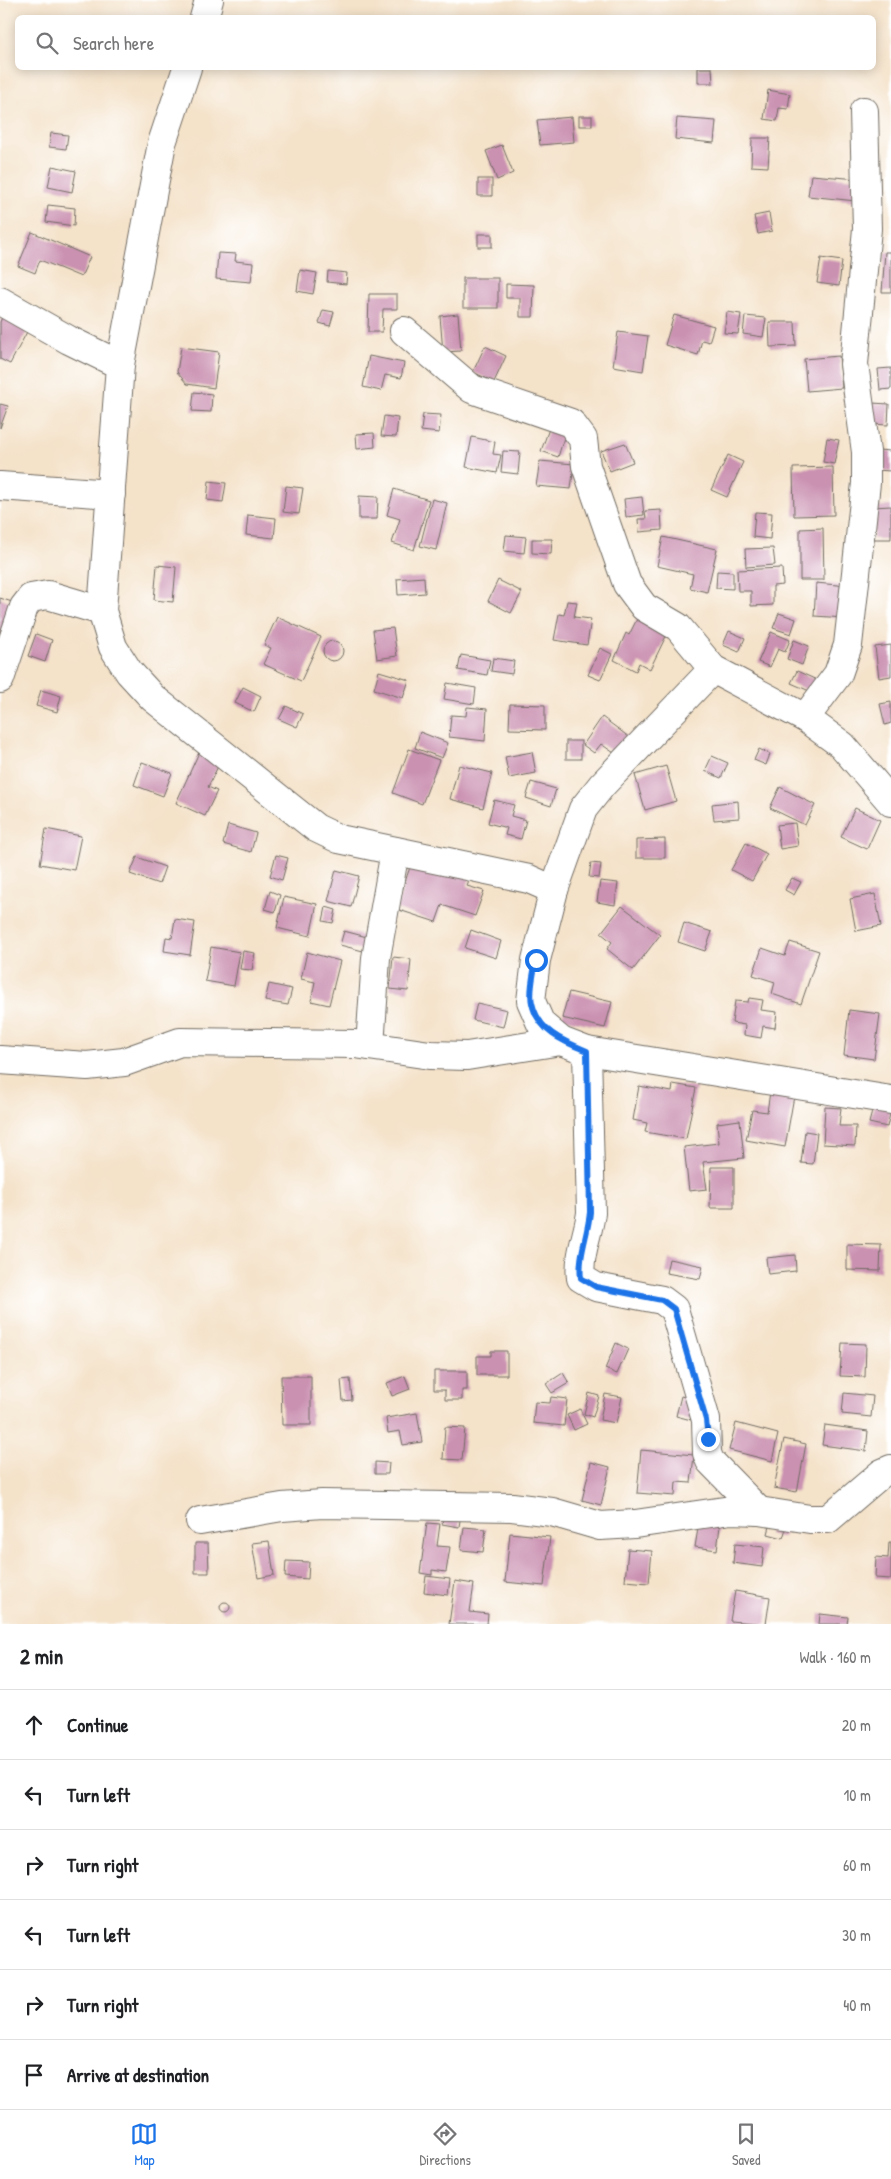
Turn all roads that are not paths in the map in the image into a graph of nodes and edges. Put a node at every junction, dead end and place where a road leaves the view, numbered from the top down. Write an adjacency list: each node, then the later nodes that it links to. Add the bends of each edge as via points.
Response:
1 (209, 0): 2 (street)
2 (205, 15)
3 (186, 70): 7 (street, via 162,143)
4 (864, 111): 13 (street, via 867,230 854,364 866,452 866,483 848,645 838,674)
5 (0, 301): 7 (street)
6 (404, 331): 11 (street, via 472,389 571,423 583,439 586,466 627,584 644,607 678,627)
7 (120, 365): 9 (street)
8 (0, 486): 9 (street)
9 (111, 494): 10 (street)
10 (102, 610): 12 (street, via 48,595 31,598 24,607); 15 (street, via 113,647 129,672 153,698 316,828 339,839)
11 (713, 669): 13 (street); 16 (street, via 583,809)
12 (0, 679)
13 (805, 718): 14 (street, via 842,745)
14 (891, 802)
15 (394, 851): 16 (street, via 529,878); 18 (street, via 376,958)
16 (554, 890): 17 (street, via 536,960 531,1001 541,1024)
17 (561, 1041): 18 (street, via 467,1056 430,1055); 19 (street)
18 (370, 1046): 20 (street, via 180,1042 124,1062 88,1066)
19 (587, 1051): 21 (street); 23 (street, via 590,1212 579,1265 581,1278 596,1287 662,1300 674,1309 706,1420 710,1461)
20 (0, 1060)
21 (891, 1100)
22 (891, 1469): 23 (street, via 828,1519 810,1520)
23 (759, 1511): 24 (street, via 732,1510 600,1526 552,1512 512,1507 322,1504 282,1507)
24 (200, 1521)

